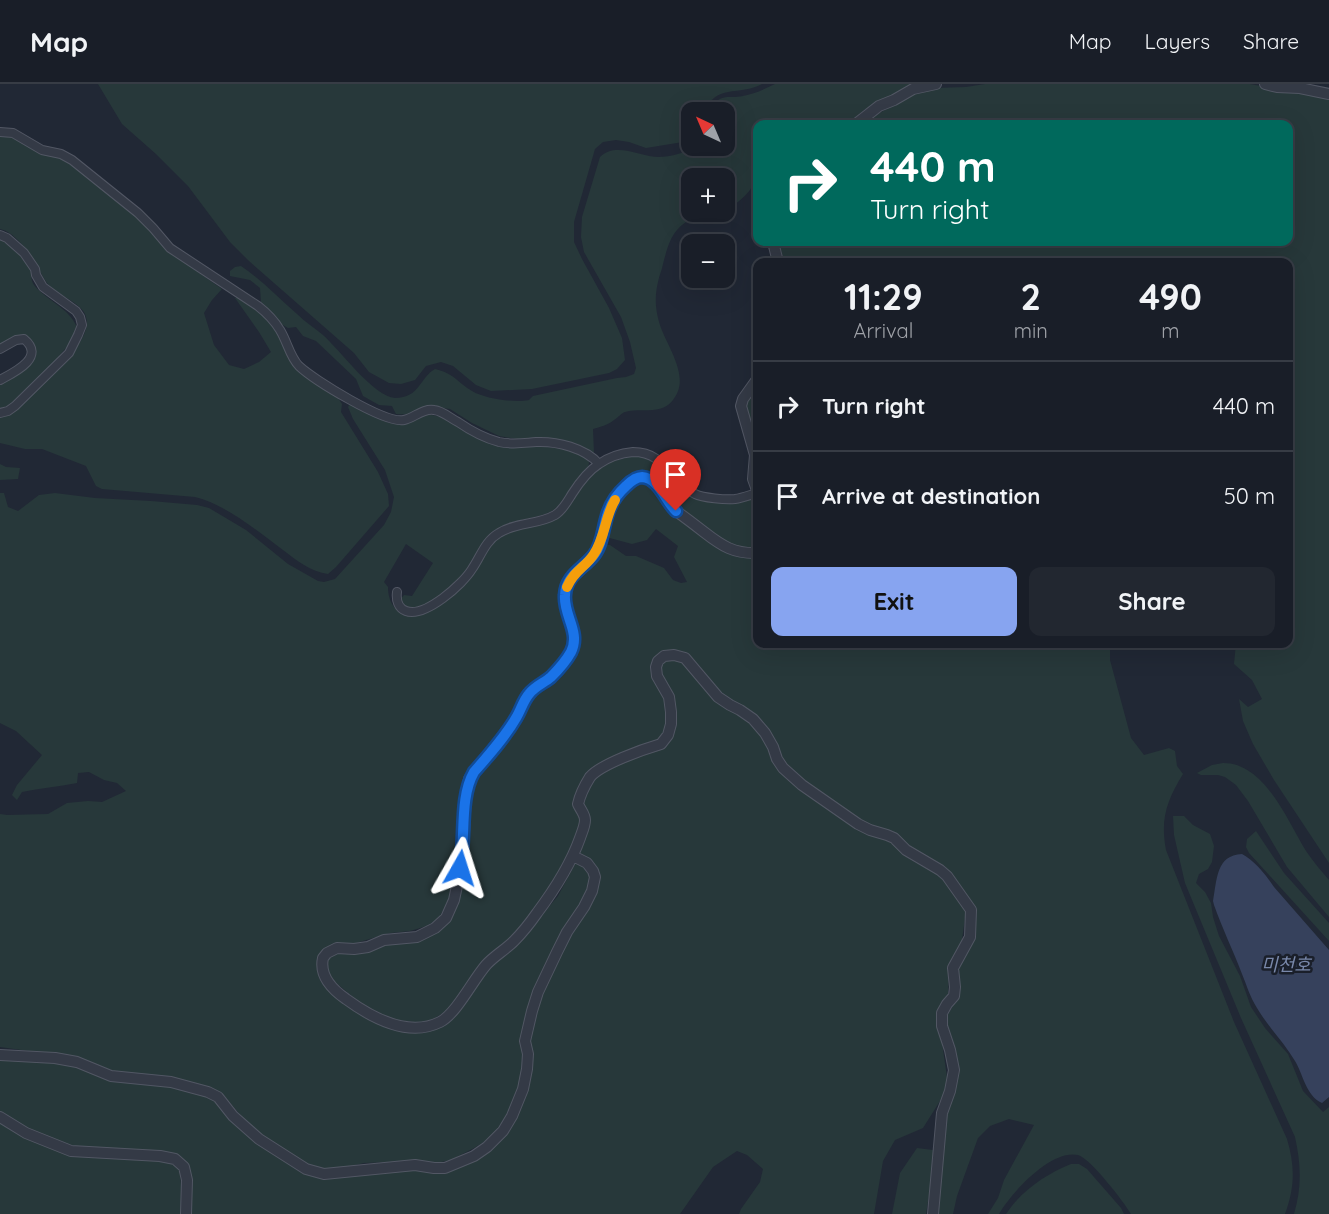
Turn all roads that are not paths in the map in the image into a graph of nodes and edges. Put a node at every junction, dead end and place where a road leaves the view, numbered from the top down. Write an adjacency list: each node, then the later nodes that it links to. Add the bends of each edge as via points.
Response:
1 (936, 84): 4 (street, via 913,89)
2 (1265, 84): 3 (street)
3 (1329, 94)
4 (861, 120)
5 (0, 132): 12 (street, via 13,133 42,150 72,160 138,213 170,248 267,313 297,364 334,391 392,419 403,421 434,410 501,443 570,446 592,456)
6 (0, 235): 10 (street, via 24,253 43,287 76,311 82,325 69,353 15,406)
7 (0, 349): 8 (street, via 24,339 32,351 23,366)
8 (0, 380)
9 (753, 385): 11 (street, via 741,406)
10 (0, 414)
11 (753, 448)
12 (599, 464): 13 (street, via 628,453 645,452 654,456 685,489 697,495 735,499); 15 (street, via 583,478 557,514 498,533 486,544 471,571 431,606 418,612 404,610 396,600)
13 (753, 494)
14 (753, 553): 16 (street, via 741,553 717,542 670,506 647,478 636,478 628,484 613,502 594,555 571,577 566,589 566,605 575,635 572,650 561,666 527,696 508,730 470,779 461,863 446,918 417,937 384,939 368,947 332,950 323,958 324,975 346,999 374,1017 394,1025 440,1022 487,964 528,924 555,889)
15 (397, 592)
16 (573, 856): 17 (street, via 587,863 596,878 538,992 525,1041 528,1054 523,1089 512,1116 487,1147 445,1168 415,1165 324,1174 306,1169 259,1140 218,1097 208,1092 171,1082 111,1076 55,1058); 20 (street, via 585,822 578,804 591,777 615,762 661,744 668,735 669,697 656,668 664,656 674,655 685,658 718,697 753,719 783,768 802,785 858,824 894,838 947,876 971,910 971,922 970,937 953,968 954,996 942,1013 954,1070 942,1113)
17 (0, 1055)
18 (0, 1117): 19 (street, via 26,1133 71,1151 175,1159 184,1167 187,1180)
19 (186, 1214)
20 (933, 1214)

